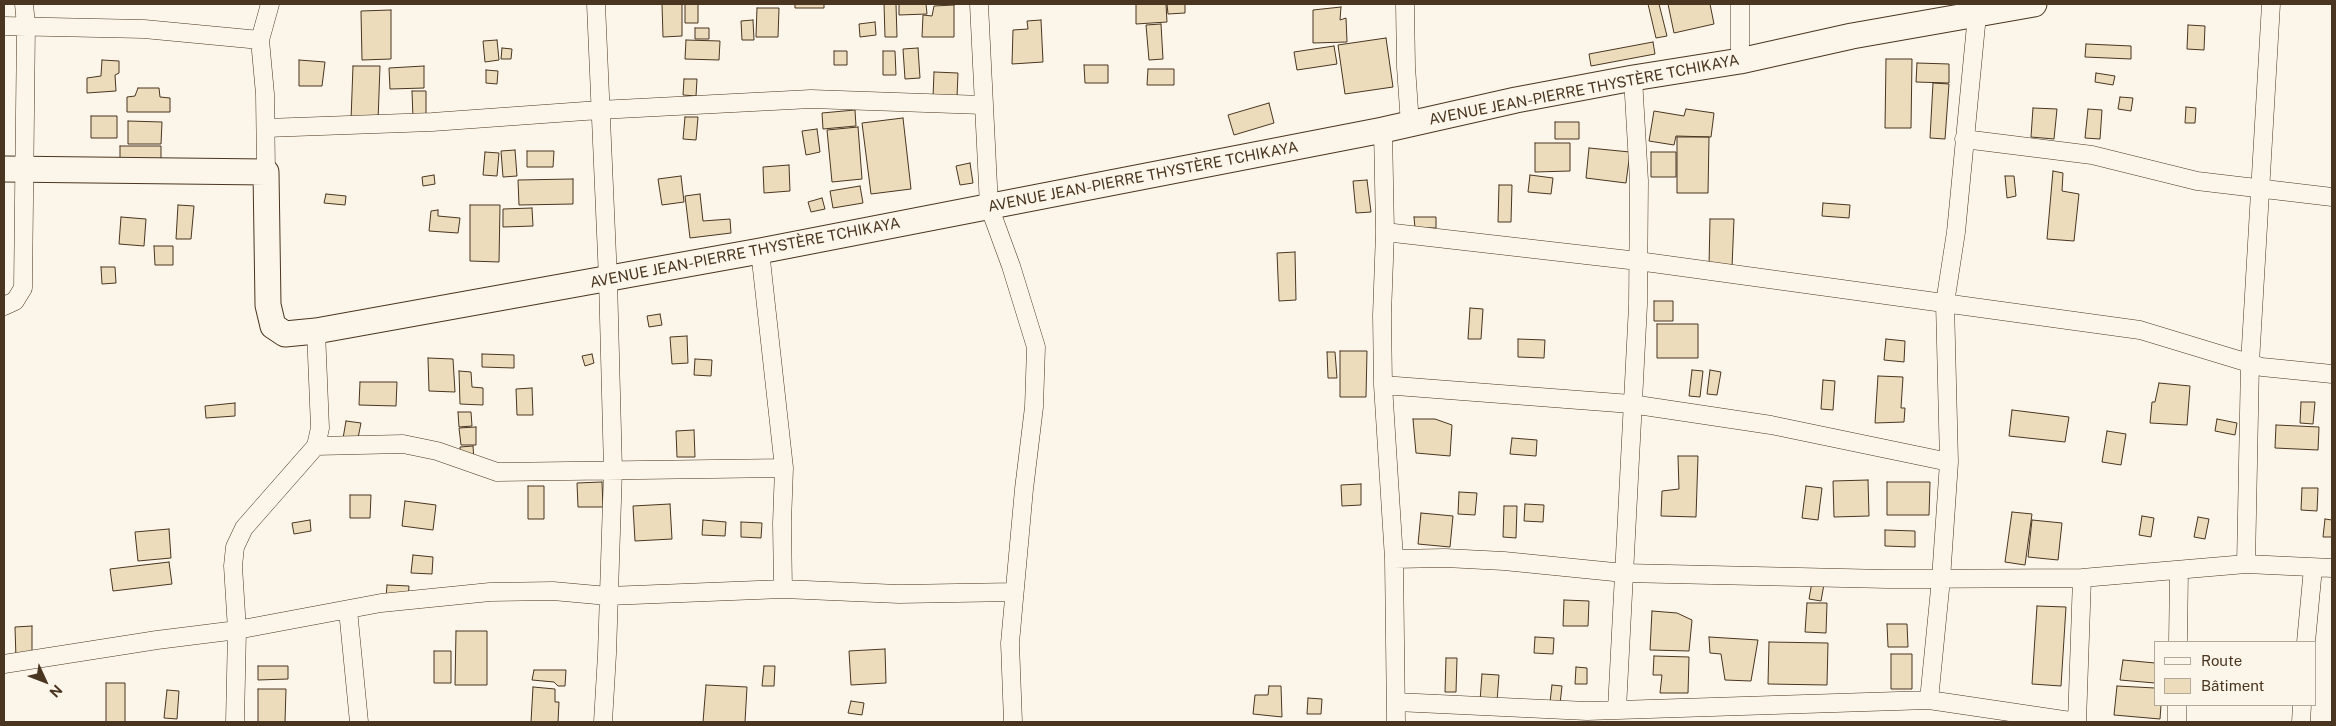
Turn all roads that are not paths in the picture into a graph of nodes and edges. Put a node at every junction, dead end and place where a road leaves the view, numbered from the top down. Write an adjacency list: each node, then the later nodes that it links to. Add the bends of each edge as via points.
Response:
1 (24, 4): 11 (street)
2 (270, 4): 12 (street)
3 (596, 4): 16 (street)
4 (979, 4): 15 (street)
5 (1405, 4): 17 (street)
6 (1740, 4): 13 (street)
7 (2034, 4): 9 (street, AVENUE JEAN-PIERRE THYSTÈRE TCHIKAYA)
8 (2271, 4): 23 (street)
9 (1977, 15): 13 (street, AVENUE JEAN-PIERRE THYSTÈRE TCHIKAYA, via 1852,36); 20 (street)
10 (4, 26): 11 (street)
11 (26, 26): 12 (street, via 144,29); 21 (street)
12 (260, 40): 18 (street)
13 (1740, 61): 14 (street, AVENUE JEAN-PIERRE THYSTÈRE TCHIKAYA)
14 (1633, 78): 17 (street, AVENUE JEAN-PIERRE THYSTÈRE TCHIKAYA); 28 (street, via 1639,181)
15 (983, 105): 16 (street, via 811,99); 25 (street)
16 (599, 110): 18 (street, via 432,122); 29 (street)
17 (1410, 124): 19 (street, AVENUE JEAN-PIERRE THYSTÈRE TCHIKAYA)
18 (266, 128): 22 (street)
19 (1383, 130): 25 (street, AVENUE JEAN-PIERRE THYSTÈRE TCHIKAYA); 26 (street)
20 (1964, 139): 23 (street, via 2092,155 2196,181); 30 (street, via 1956,232)
21 (14, 170): 22 (street); 31 (street, via 23,288 15,302)
22 (266, 172): 32 (street, AVENUE JEAN-PIERRE THYSTÈRE TCHIKAYA, via 268,305 273,326 285,334)
23 (2259, 188): 24 (street); 33 (street)
24 (2332, 197)
25 (989, 206): 27 (street, AVENUE JEAN-PIERRE THYSTÈRE TCHIKAYA); 50 (street, via 1036,347 1034,407)
26 (1385, 232): 28 (street); 35 (street)
27 (760, 251): 29 (street, AVENUE JEAN-PIERRE THYSTÈRE TCHIKAYA); 39 (street)
28 (1638, 261): 30 (street); 36 (street)
29 (608, 279): 32 (street, AVENUE JEAN-PIERRE THYSTÈRE TCHIKAYA); 40 (street)
30 (1945, 304): 33 (street, via 2140,330); 38 (street)
31 (4, 306)
32 (316, 331): 37 (street, via 320,428)
33 (2250, 363): 34 (street); 42 (street)
34 (2332, 374)
35 (1383, 385): 36 (street); 41 (street)
36 (1631, 404): 38 (street, via 1771,425); 46 (street)
37 (316, 446): 40 (street, via 403,444 437,451 497,472); 53 (street, via 244,528 233,566)
38 (1949, 462): 48 (street)
39 (784, 468): 40 (street); 49 (street)
40 (613, 470): 51 (street)
41 (1394, 559): 46 (street, via 1504,561); 58 (street)
42 (2246, 564): 43 (street); 45 (street)
43 (2313, 568): 44 (street); 55 (street)
44 (2332, 568)
45 (2179, 571): 47 (street); 54 (street)
46 (1624, 572): 48 (street); 61 (street)
47 (2082, 578): 48 (street); 68 (street)
48 (1941, 579): 57 (street)
49 (784, 589): 50 (street, via 899,594); 51 (street)
50 (1014, 592): 66 (street, via 1010,643)
51 (608, 596): 52 (street, via 553,591 490,592); 65 (street)
52 (348, 610): 53 (street); 64 (street)
53 (237, 630): 56 (street); 63 (street)
54 (2178, 641)
55 (2306, 641)
56 (4, 664)
57 (1928, 700): 61 (street); 68 (street)
58 (1396, 702): 62 (street); 67 (street)
59 (2177, 706): 69 (street)
60 (2302, 706): 70 (street)
61 (1616, 709): 62 (street)
62 (1586, 716)
63 (235, 722)
64 (358, 722)
65 (603, 722)
66 (1014, 722)
67 (1396, 722)
68 (2077, 722)
69 (2177, 722)
70 (2301, 722)

